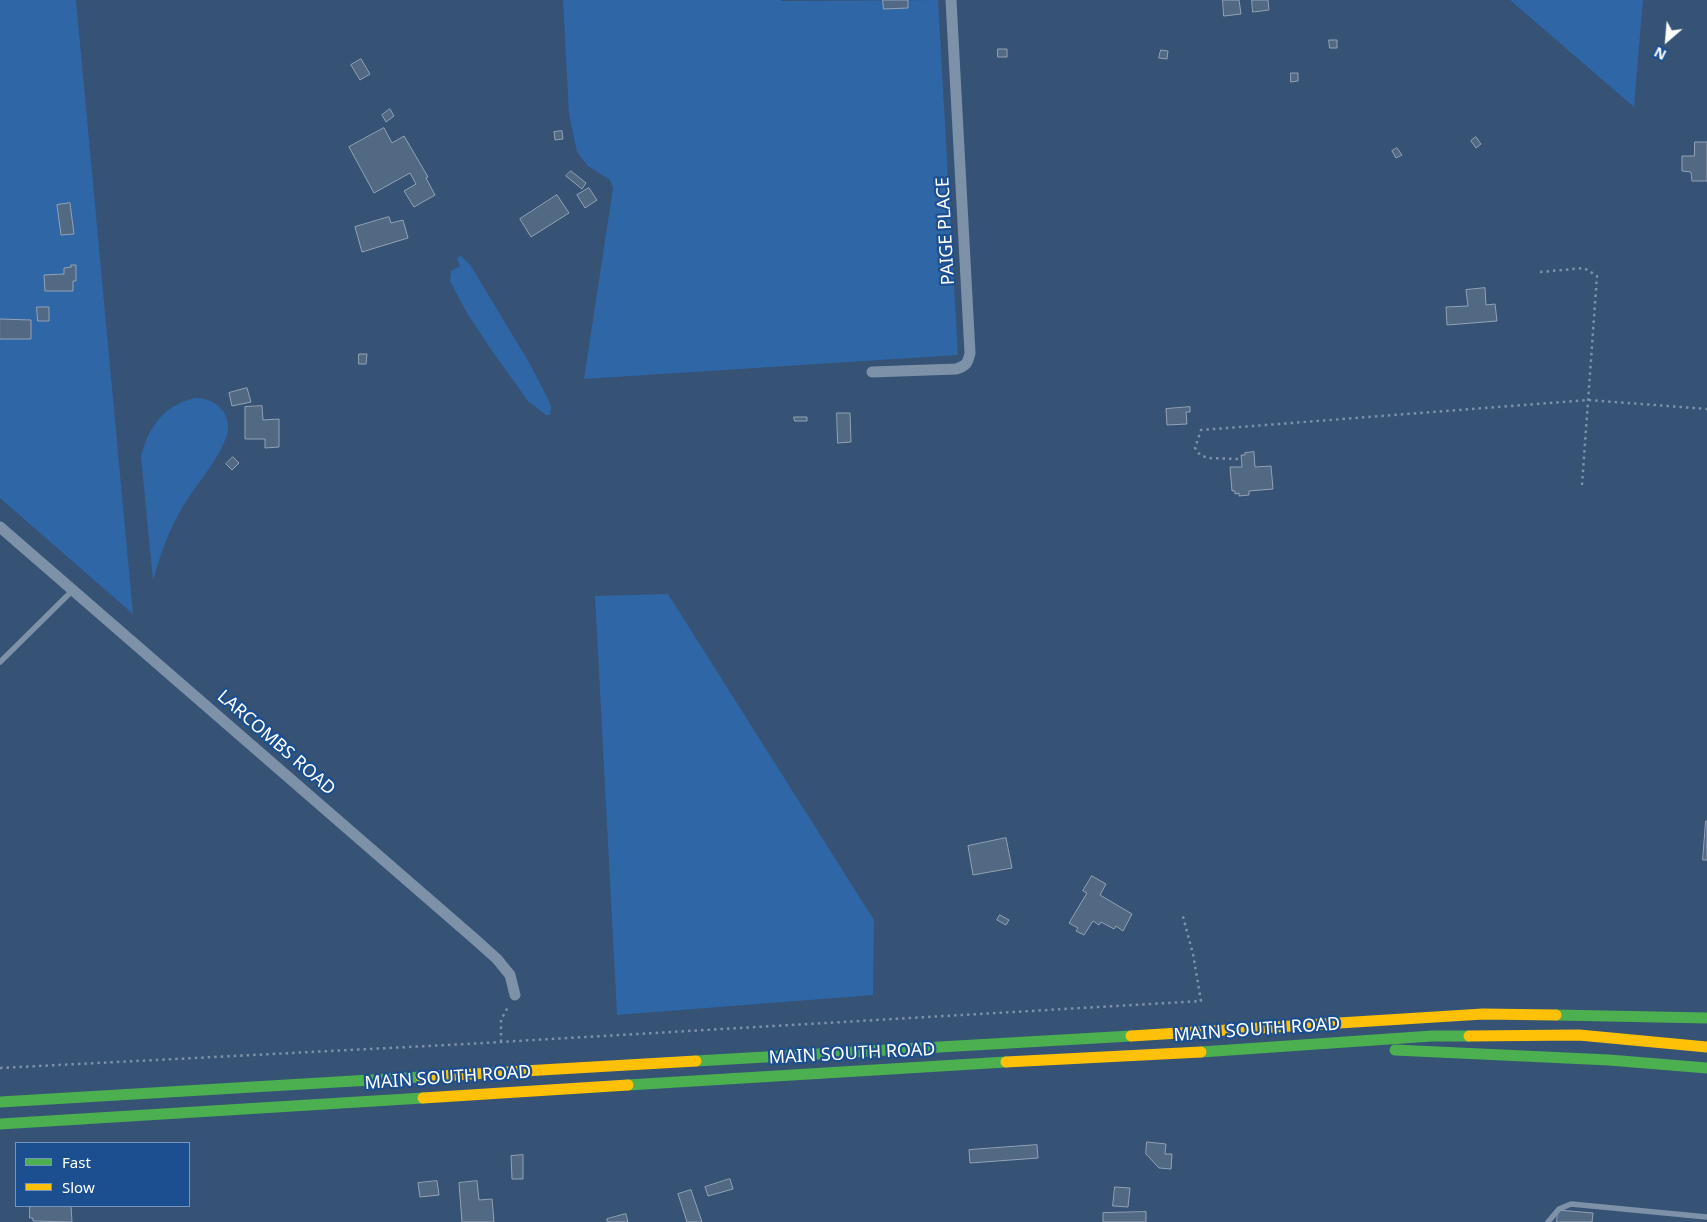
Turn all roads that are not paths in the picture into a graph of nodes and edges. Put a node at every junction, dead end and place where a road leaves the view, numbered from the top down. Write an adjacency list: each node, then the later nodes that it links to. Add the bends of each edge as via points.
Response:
1 (951, 0): 2 (street, PAIGE PLACE, via 968,363 956,369)
2 (872, 372)
3 (0, 528): 4 (street, LARCOMBS ROAD)
4 (73, 590): 5 (lane); 6 (street, LARCOMBS ROAD, via 477,941 510,976)
5 (0, 662)
6 (515, 995)
7 (1707, 1011): 8 (highway)
8 (1608, 1014): 9 (highway, MAIN SOUTH ROAD); 13 (highway, MAIN SOUTH ROAD, via 1455,1015)
9 (1707, 1018)
10 (1301, 1046): 11 (highway, MAIN SOUTH ROAD, via 1432,1036 1579,1035); 12 (highway, via 1609,1060); 14 (highway, MAIN SOUTH ROAD)
11 (1707, 1047)
12 (1707, 1068)
13 (0, 1102)
14 (0, 1124)
15 (1707, 1217): 16 (lane, via 1571,1204 1559,1209)
16 (1548, 1222)

